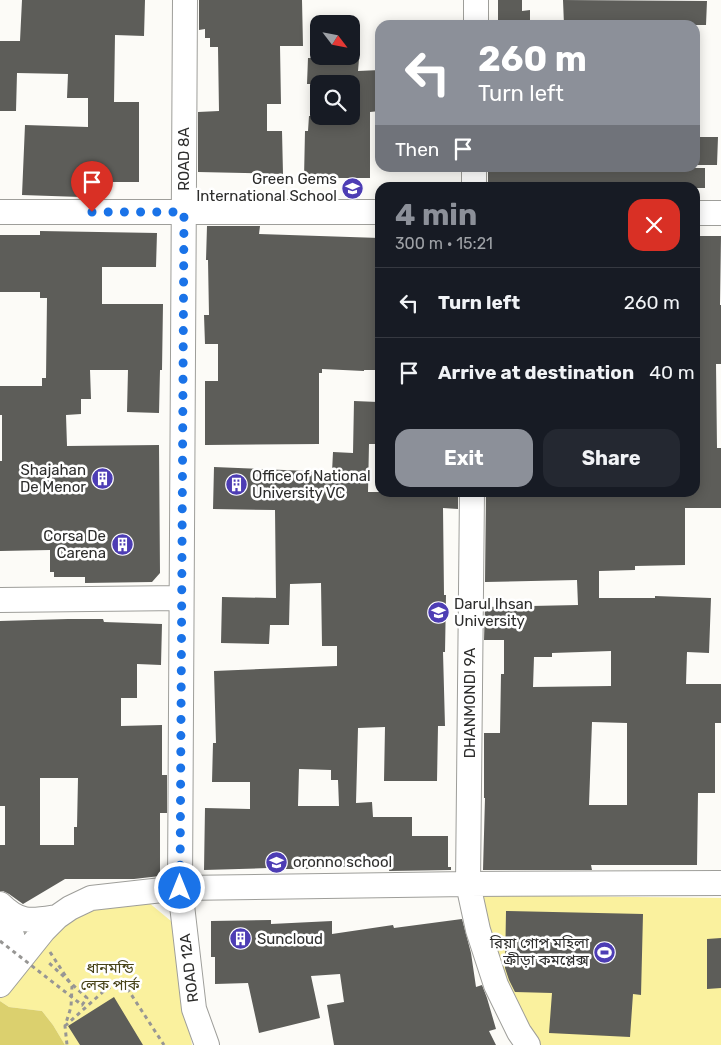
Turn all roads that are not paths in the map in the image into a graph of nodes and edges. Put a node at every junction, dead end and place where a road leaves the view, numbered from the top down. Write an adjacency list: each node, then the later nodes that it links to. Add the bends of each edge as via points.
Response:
1 (185, 0): 5 (street, ROAD 8A)
2 (476, 0): 3 (street)
3 (476, 20)
4 (0, 212): 5 (street)
5 (184, 212): 6 (street); 10 (street, ROAD 8A)
6 (375, 212)
7 (700, 213): 8 (street)
8 (721, 213)
9 (472, 497): 13 (street, DHANMONDI 9A)
10 (182, 598): 11 (street); 14 (street, ROAD 8A)
11 (0, 600)
12 (721, 883): 13 (street)
13 (468, 884): 14 (street); 20 (street, DHANMONDI 9A, via 478,930 496,985)
14 (180, 888): 16 (street, via 91,898); 19 (street, ROAD 12A, via 194,1009)
15 (0, 904): 16 (street, via 11,914 27,920)
16 (57, 917): 17 (street, via 44,930)
17 (15, 944): 18 (street)
18 (0, 985)
19 (207, 1045)
20 (528, 1045)

